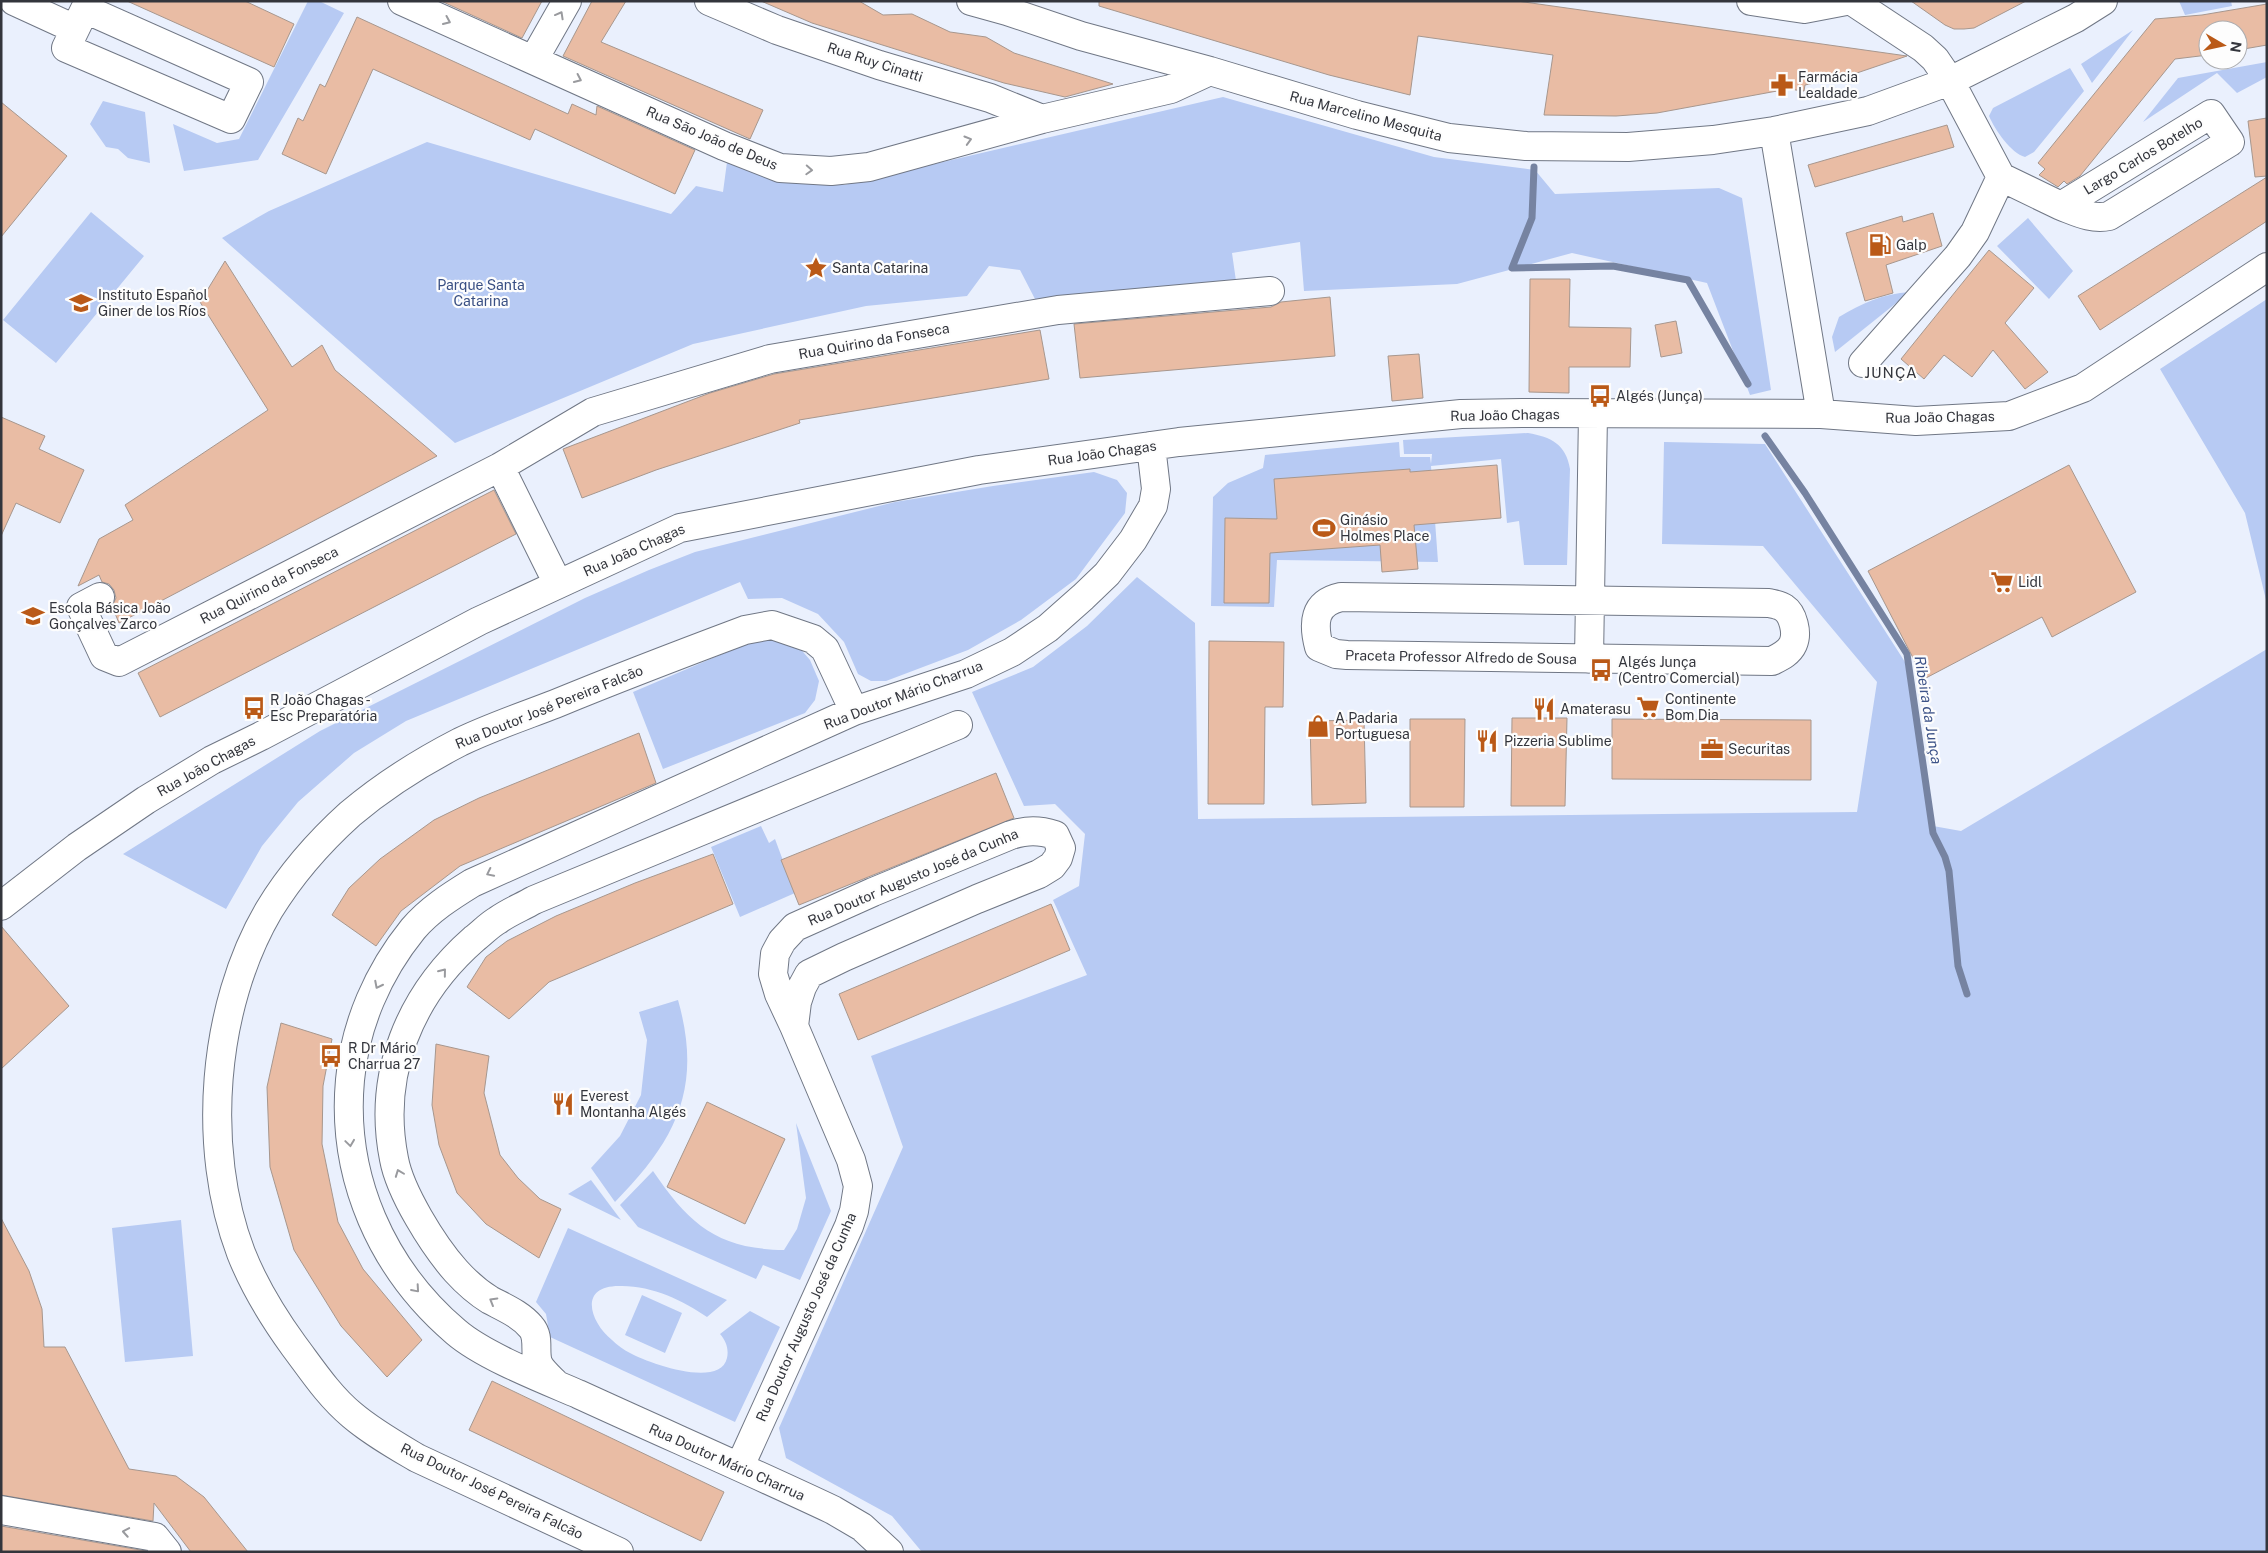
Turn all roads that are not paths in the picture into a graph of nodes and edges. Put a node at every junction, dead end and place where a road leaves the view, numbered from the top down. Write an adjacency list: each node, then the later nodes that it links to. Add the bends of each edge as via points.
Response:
1 (14, 1): 10 (street)
2 (402, 1): 11 (street, Rua São João de Deus, one-way to 11)
3 (567, 1): 11 (street, one-way to 3)
4 (709, 1): 14 (street, Rua Ruy Cinatti, via 777,30 990,98)
5 (971, 1): 12 (street, Rua Marcelino Mesquita, via 1081,36)
6 (1751, 1): 7 (street, via 1804,9)
7 (1846, 1)
8 (1852, 1): 13 (street, via 1923,48)
9 (2103, 1): 13 (street, Rua Marcelino Mesquita, via 2076,18)
10 (75, 29): 10 (street, via 66,48 231,119 249,82 85,8)
11 (534, 59): 14 (street, Rua São João de Deus, one-way to 14, via 724,146 780,168 831,171 869,166)
12 (1210, 71): 14 (street, Rua São João de Deus, via 1171,89); 15 (street, Rua Marcelino Mesquita, via 1357,116 1449,138 1526,146 1628,147)
13 (1950, 81): 15 (street, Rua Marcelino Mesquita, via 1868,111); 16 (street)
14 (1042, 119)
15 (1774, 131): 22 (street)
16 (2001, 177): 17 (street, Largo Carlos Botelho); 20 (street, via 1975,232 1958,256)
17 (2061, 206): 17 (street, Largo Carlos Botelho, via 2099,219 2109,216 2230,142 2211,114)
18 (2267, 267): 22 (street, Rua João Chagas, via 2083,388 2010,416 1916,421)
19 (1270, 291): 24 (street, Rua Quirino da Fonseca, via 1058,310 770,359 593,412)
20 (1863, 363)
21 (1593, 414): 22 (street, Rua João Chagas); 23 (street, Rua João Chagas, via 1461,414); 27 (street, Praceta Professor Alfredo de Sousa)
22 (1821, 414)
23 (1151, 446): 25 (street, Rua João Chagas, via 979,470 680,528); 29 (street, Rua Doutor Mário Charrua, via 1156,489 1153,506 1134,540 1107,574 1083,597 1048,628 1012,652 966,674)
24 (500, 467): 25 (street); 26 (street, Rua Quirino da Fonseca, via 119,662 104,656 81,607)
25 (558, 584): 35 (street, Rua João Chagas, via 479,621 212,760 77,847)
26 (100, 598)
27 (1590, 600): 28 (street, Praceta Professor Alfredo de Sousa); 28 (street, Praceta Professor Alfredo de Sousa, via 1769,602 1783,607 1795,628 1793,644 1772,661); 28 (street, Praceta Professor Alfredo de Sousa, via 1341,597 1326,601 1314,625 1319,647 1336,654)
28 (1589, 659)
29 (854, 711): 31 (street, Rua Doutor Mário Charrua); 43 (street, Rua Doutor José Pereira Falcão, via 825,650 813,639 772,625 736,633 462,742 383,790 319,843 254,939 229,1012 223,1041 218,1104 221,1176 240,1250 251,1274 272,1313 309,1367 351,1414 392,1444)
30 (958, 725): 33 (street)
31 (552, 848): 32 (street, Rua Doutor Mário Charrua); 33 (street)
32 (515, 863): 34 (street); 38 (street, Rua Doutor Mário Charrua, one-way to 38, via 472,883 442,902 414,928 394,955 368,1003 358,1032 347,1108 350,1144 359,1184 374,1225 391,1256 413,1286 457,1333)
33 (570, 886): 34 (street)
34 (534, 900): 37 (street, one-way to 34, via 522,1317 490,1300 455,1270 416,1213 394,1161 389,1121 391,1086 399,1051 410,1019 429,990 459,954 497,920)
35 (1, 906)
36 (794, 1026): 36 (street, Rua Doutor Augusto José da Cunha, via 797,1002 809,974 1040,874 1058,858 1059,840 1055,835 1036,830 1011,835 795,927 775,954 773,974); 40 (street, Rua Doutor Augusto José da Cunha, via 851,1160 858,1186 857,1198 849,1226)
37 (533, 1328): 38 (street, via 519,1350); 39 (street, Rua Doutor Mário Charrua, via 539,1365)
38 (499, 1357): 39 (street, Rua Doutor Mário Charrua)
39 (556, 1384): 40 (street, Rua Doutor Mário Charrua)
40 (740, 1466): 44 (street, Rua Doutor Mário Charrua, via 862,1527)
41 (1, 1510): 42 (street, one-way to 41, via 155,1537)
42 (167, 1552)
43 (619, 1552)
44 (889, 1552)

